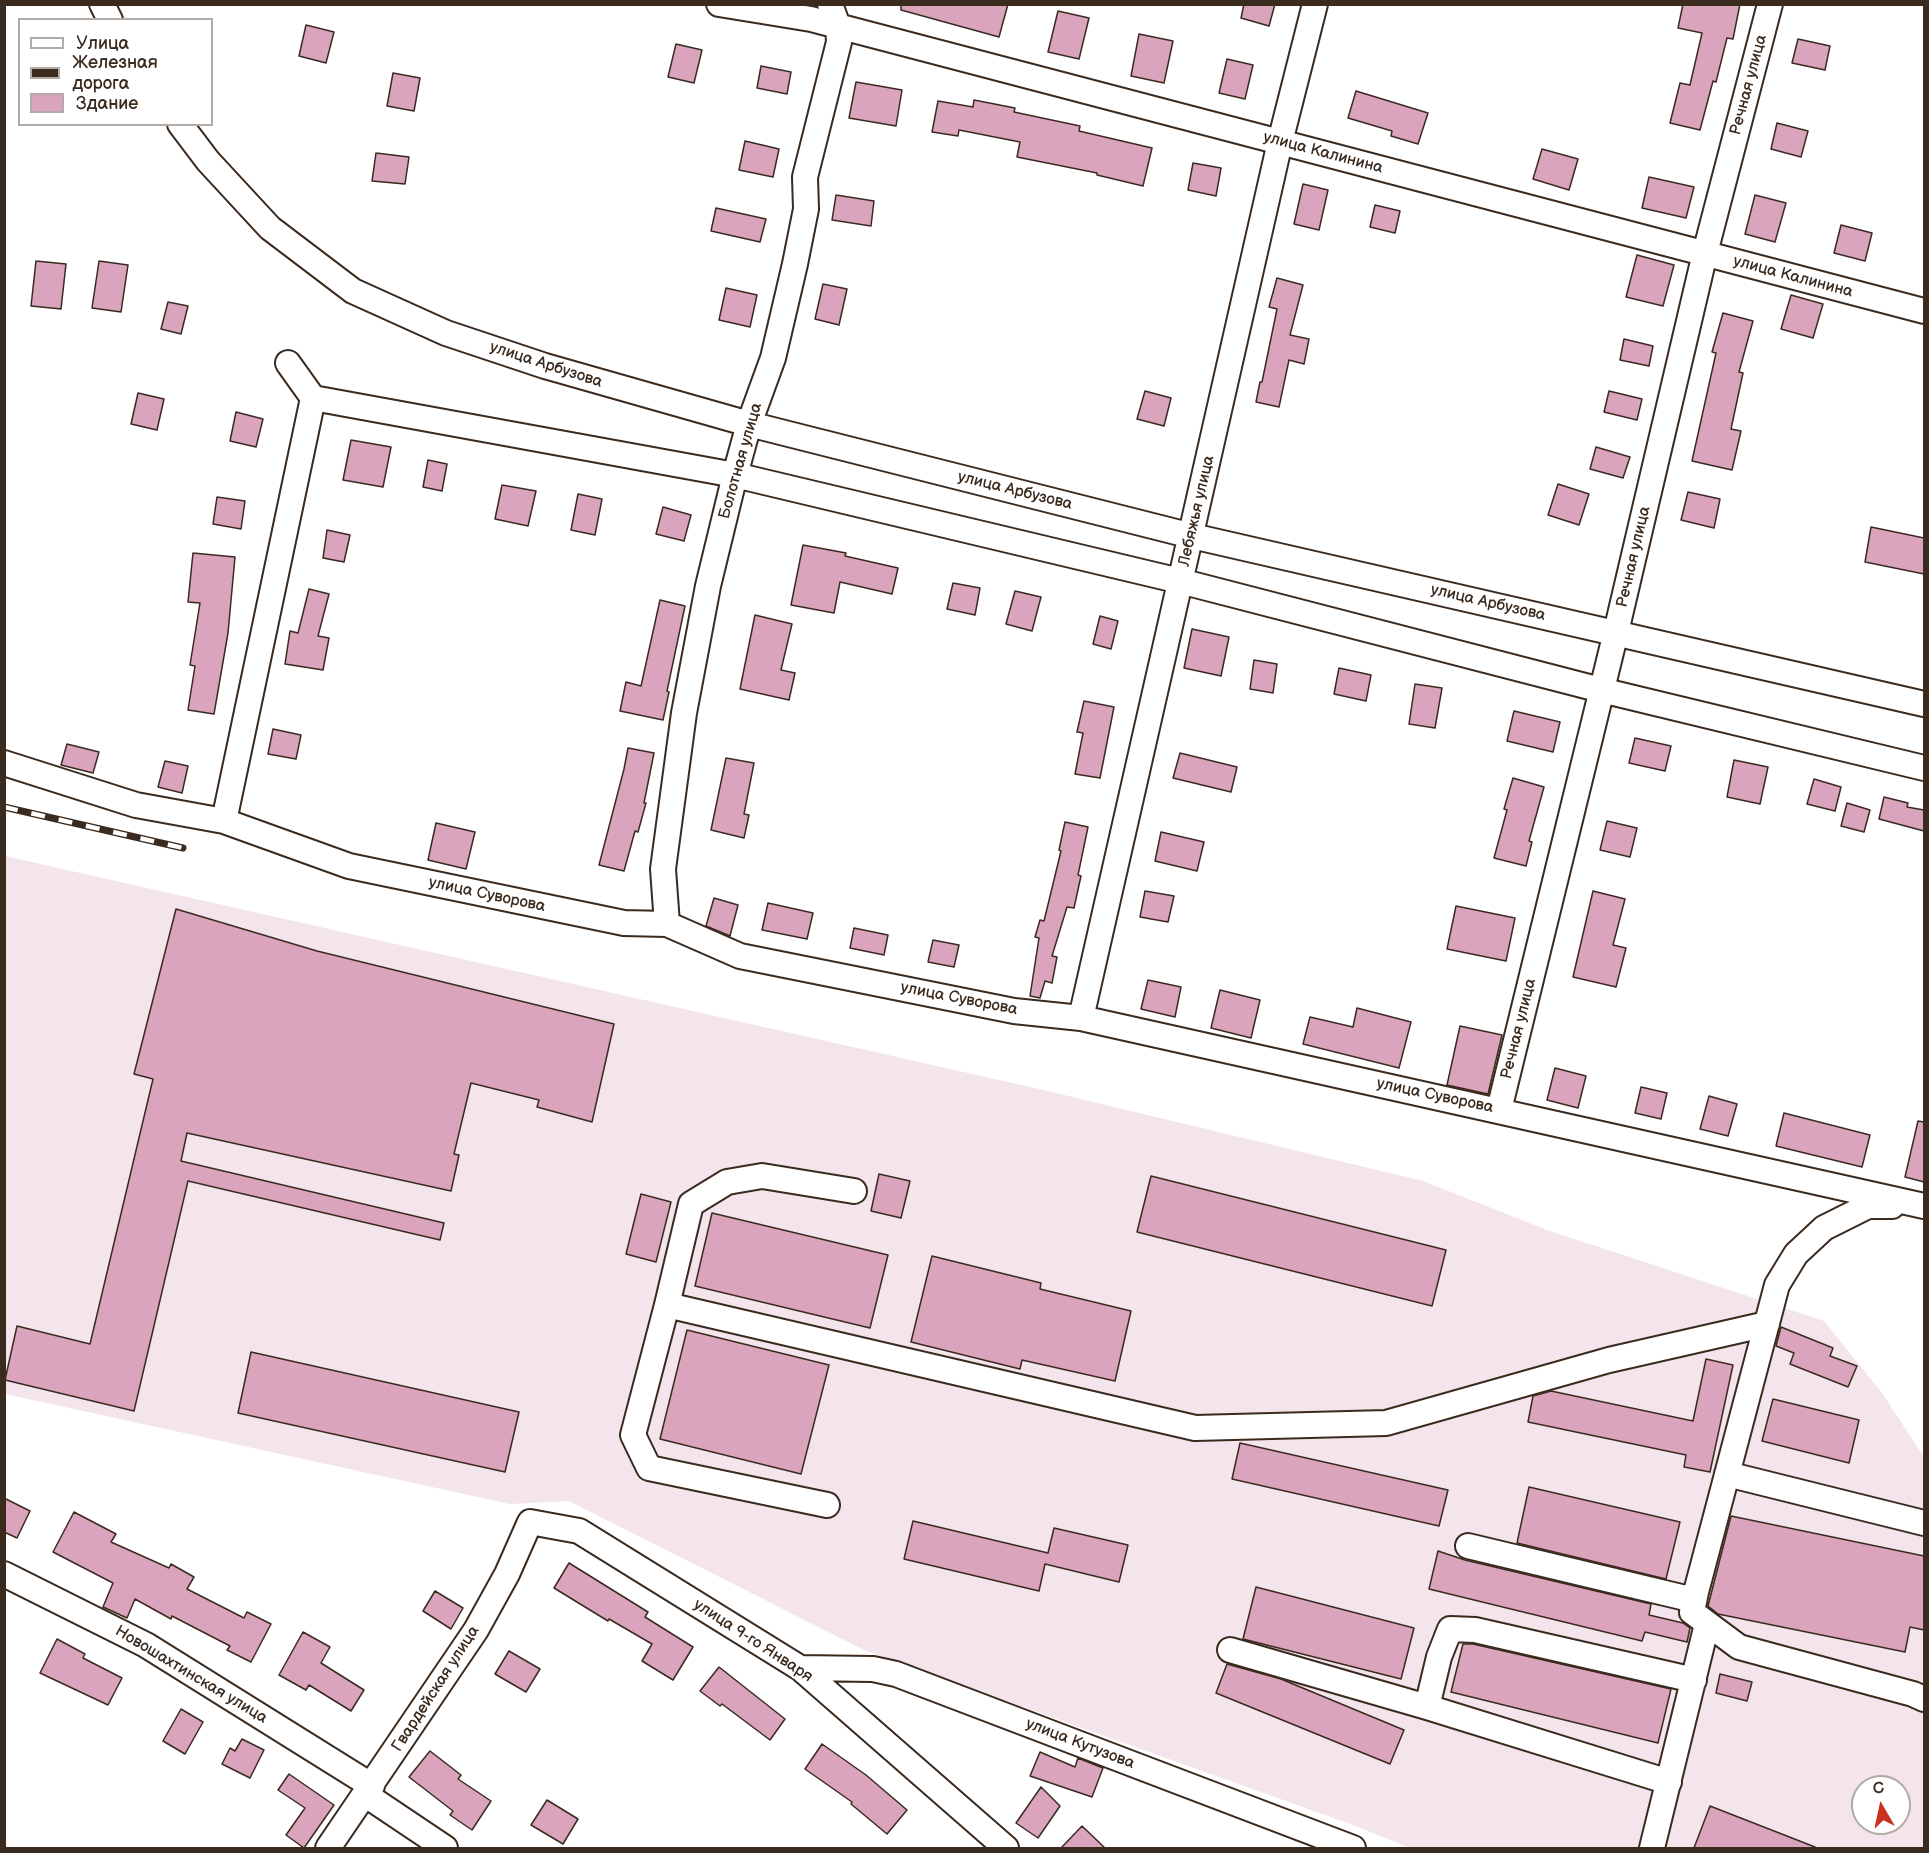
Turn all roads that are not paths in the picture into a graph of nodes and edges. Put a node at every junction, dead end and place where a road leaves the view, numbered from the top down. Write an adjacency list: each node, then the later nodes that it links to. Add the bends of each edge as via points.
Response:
1 (102, 4): 6 (street)
2 (719, 4): 5 (street, улица Калинина, via 811,19)
3 (1315, 4): 8 (street, Лебяжья улица)
4 (1770, 4): 9 (street, Речная улица)
5 (834, 15): 8 (street, улица Калинина); 13 (street, Болотная улица, via 839,42 805,177 806,210 795,264 773,358)
6 (109, 18)
7 (182, 126): 13 (street, улица Арбузова, via 270,228 353,291 446,333 568,373)
8 (1280, 142): 9 (street, улица Калинина); 15 (street, Лебяжья улица)
9 (1705, 254): 10 (street, улица Калинина); 17 (street, Речная улица)
10 (1924, 311)
11 (288, 363): 12 (street)
12 (314, 398): 14 (street); 22 (street)
13 (748, 424): 14 (street, Болотная улица); 15 (street, улица Арбузова)
14 (735, 475): 16 (street); 23 (street, Болотная улица, via 708,586 684,713 663,869)
15 (1192, 536): 16 (street, Лебяжья улица); 17 (street, улица Арбузова)
16 (1180, 581): 18 (street); 24 (street, Лебяжья улица)
17 (1616, 632): 18 (street, Речная улица); 19 (street, улица Арбузова)
18 (1601, 690): 21 (street); 25 (street, Речная улица)
19 (1924, 704)
20 (4, 764): 22 (street, улица Суворова, via 136,805)
21 (1924, 768)
22 (224, 821): 23 (street, улица Суворова, via 349,866 624,923)
23 (667, 924): 24 (street, улица Суворова, via 740,956 1014,1011)
24 (1081, 1018): 25 (street, улица Суворова)
25 (1499, 1110): 27 (street, улица Суворова)
26 (854, 1191): 28 (street, via 762,1176 727,1182 691,1204)
27 (1924, 1206): 29 (street, via 1868,1206 1824,1228 1796,1254 1777,1286)
28 (667, 1305): 29 (street, via 1195,1428 1386,1423 1609,1360); 31 (street, via 633,1435 649,1468)
29 (1767, 1324): 30 (street)
30 (1727, 1474): 33 (street); 36 (street)
31 (827, 1505)
32 (530, 1522): 39 (street, улица 9-го Января, via 579,1531); 44 (street, Гвардейская улица, via 476,1630)
33 (1924, 1523)
34 (1468, 1546): 36 (street)
35 (4, 1574): 44 (street, Новошахтинская улица, via 146,1645)
36 (1694, 1600): 37 (street, via 1692,1612)
37 (1707, 1624): 40 (street); 41 (street, via 1739,1647)
38 (1230, 1650): 42 (street)
39 (800, 1668): 45 (street, улица Кутузова, via 873,1669 896,1674); 48 (street, улица 9-го Января)
40 (1694, 1680): 42 (street, via 1475,1630 1450,1629); 43 (street)
41 (1924, 1700)
42 (1427, 1707): 43 (street)
43 (1669, 1782): 49 (street)
44 (369, 1791): 46 (street, Гвардейская улица); 47 (street, Новошахтинская улица)
45 (1346, 1847)
46 (328, 1848)
47 (445, 1848)
48 (1006, 1848)
49 (1652, 1848)

